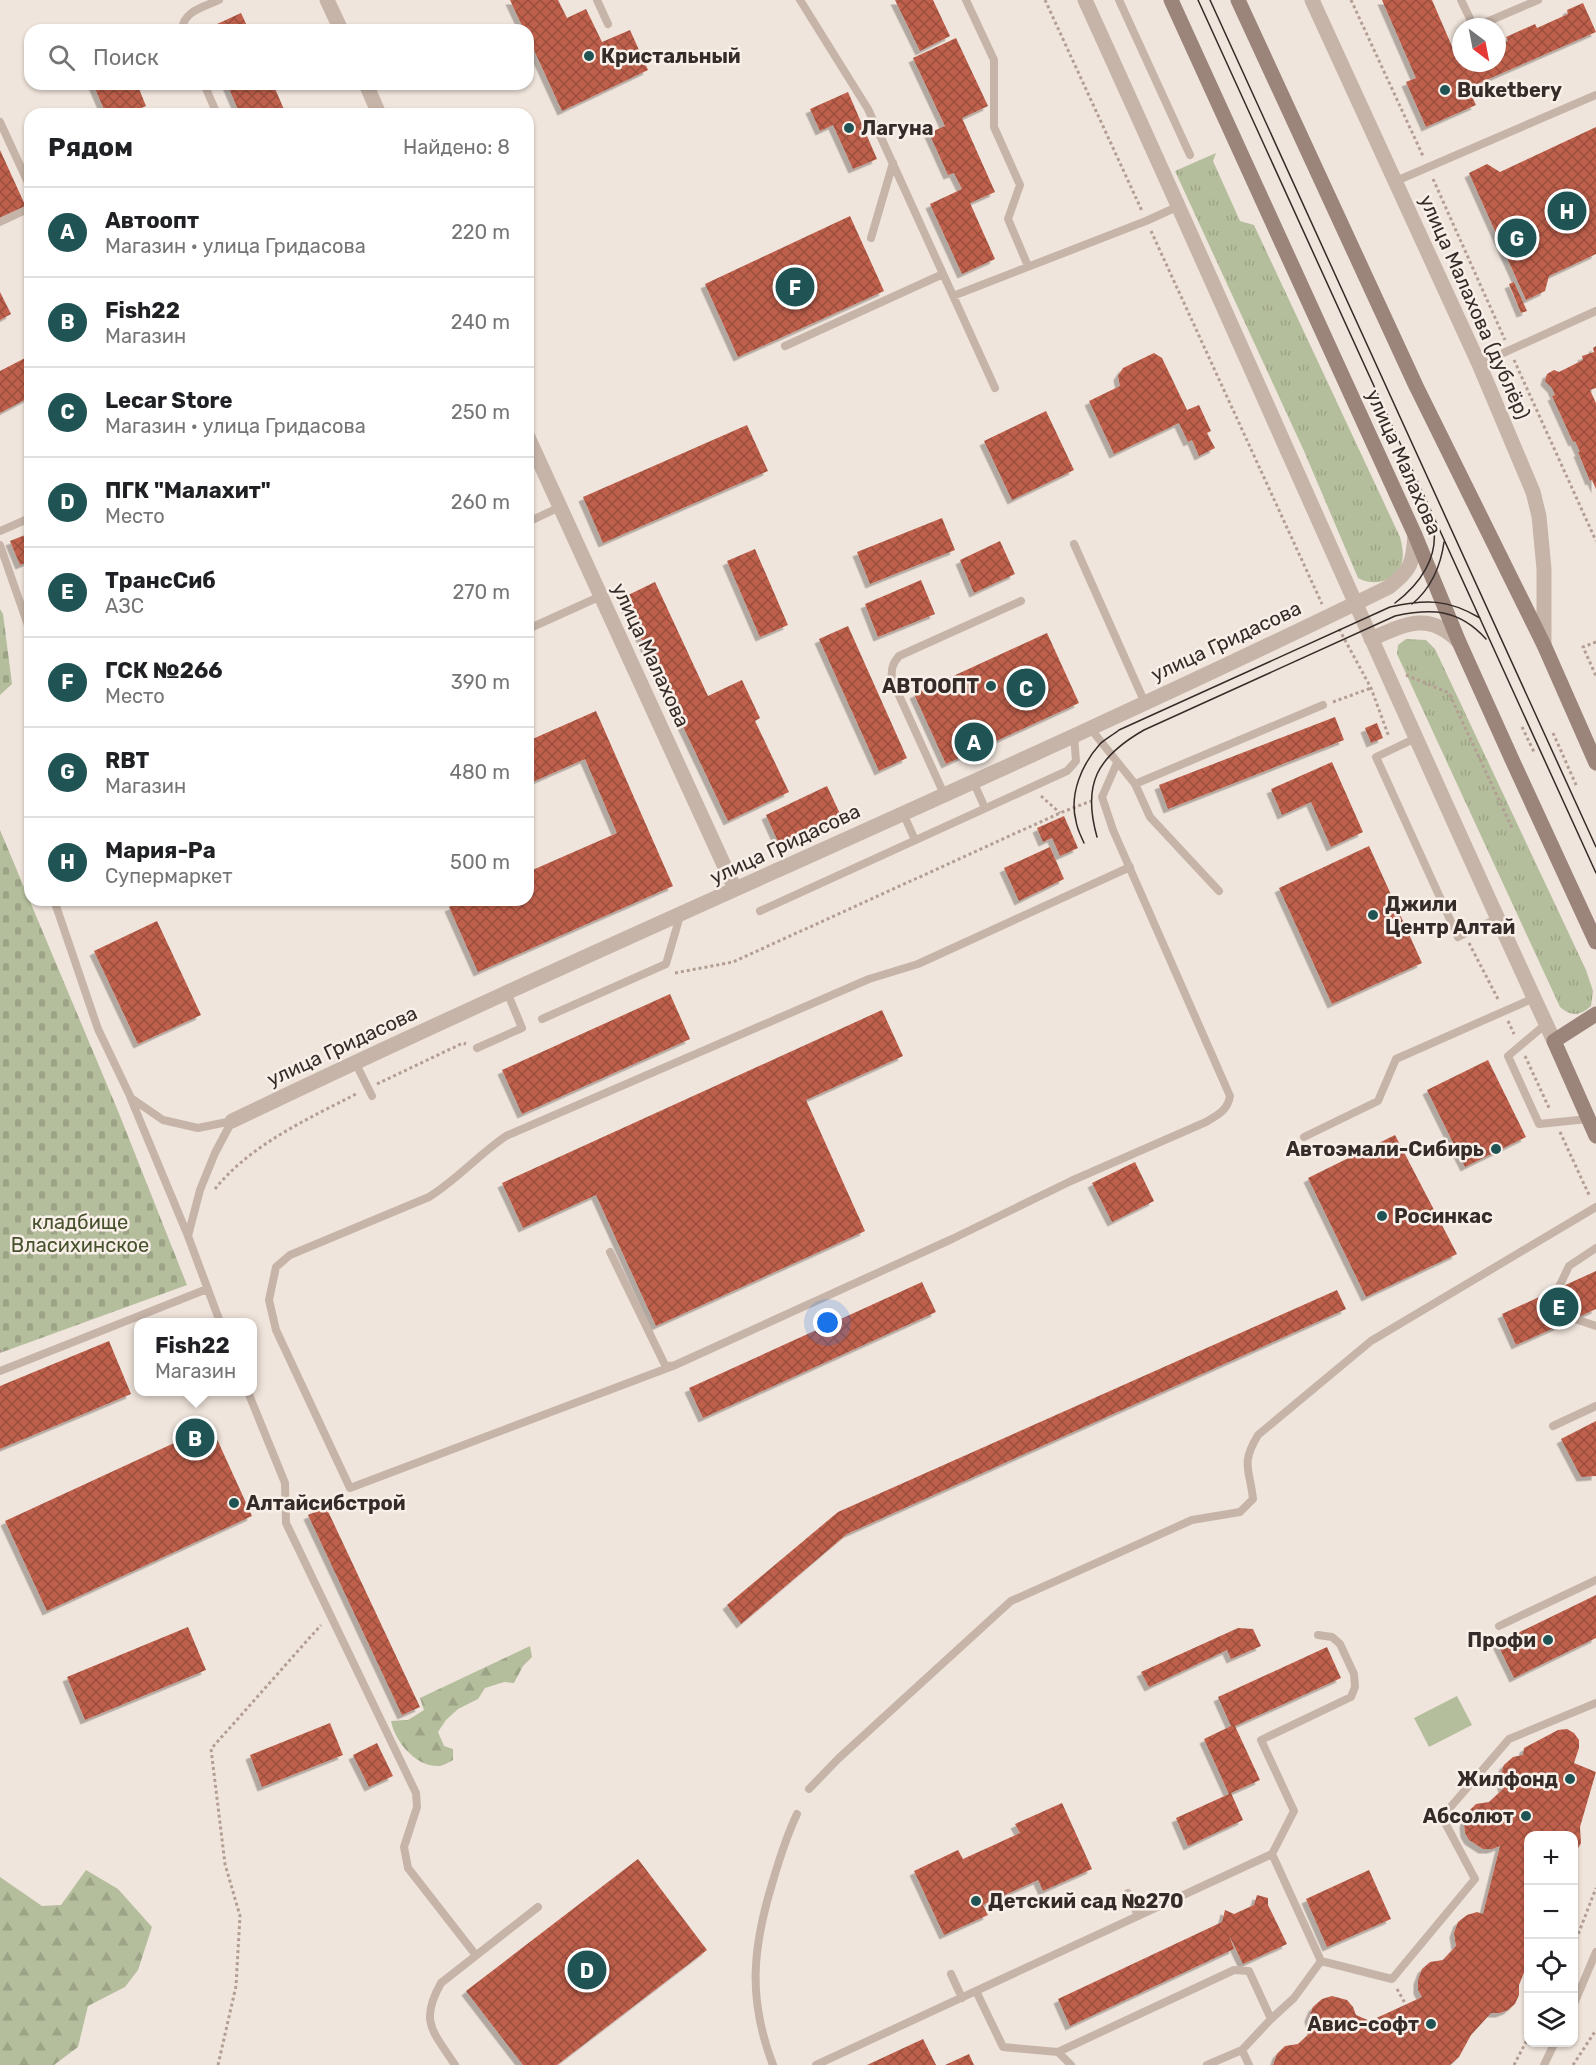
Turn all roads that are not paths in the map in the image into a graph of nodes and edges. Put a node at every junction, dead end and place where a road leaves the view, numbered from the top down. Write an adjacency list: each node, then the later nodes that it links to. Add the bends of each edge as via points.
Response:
1 (219, 0): 15 (lane, via 189,13)
2 (327, 0): 16 (street)
3 (597, 0): 17 (lane)
4 (800, 0): 25 (lane, via 868,108)
5 (966, 0): 32 (lane, via 994,60 994,127 1020,186 1008,219)
6 (1085, 0): 28 (street)
7 (1119, 0): 24 (lane)
8 (1171, 0): 44 (main road, улица Малахова)
9 (1238, 0): 54 (main road, via 1416,386)
10 (1311, 0): 27 (street, улица Малахова (дублёр))
11 (1461, 0): 13 (lane)
12 (1538, 0): 14 (lane)
13 (1470, 18)
14 (1495, 18)
15 (183, 24)
16 (338, 24)
17 (608, 24)
18 (207, 90): 21 (lane)
19 (369, 90): 22 (street)
20 (1596, 95): 27 (lane)
21 (214, 108)
22 (376, 108)
23 (0, 122): 26 (lane)
24 (1190, 155)
25 (893, 163): 31 (lane); 33 (lane)
26 (24, 174)
27 (1396, 181): 37 (street, улица Малахова (дублёр))
28 (1179, 206): 32 (lane); 50 (street)
29 (24, 211): 30 (lane)
30 (0, 222)
31 (871, 238)
32 (1028, 266): 34 (lane)
33 (943, 273): 34 (lane); 36 (lane)
34 (953, 296): 38 (lane)
35 (1596, 312): 37 (lane)
36 (785, 346)
37 (1479, 364): 54 (street, улица Малахова (дублёр), via 1524,469 1539,516)
38 (995, 388)
39 (534, 451): 40 (street, улица Малахова)
40 (560, 507): 41 (lane); 47 (street, улица Малахова)
41 (534, 519)
42 (24, 521): 43 (lane)
43 (0, 531)
44 (1414, 535): 50 (street, улица Гридасова, via 1410,568 1389,587); 53 (main road, улица Малахова)
45 (0, 544): 49 (lane)
46 (1074, 544): 55 (lane)
47 (601, 596): 51 (lane); 69 (street, улица Малахова)
48 (1021, 601): 64 (lane, via 899,656 893,663 892,680)
49 (24, 604)
50 (1355, 604): 52 (street); 55 (street, улица Гридасова)
51 (534, 626)
52 (1371, 639): 53 (street, via 1406,624 1424,622 1440,627); 59 (street)
53 (1459, 642): 75 (main road, улица Малахова)
54 (1544, 645): 60 (main road)
55 (1145, 702): 57 (street, улица Гридасова)
56 (1323, 705): 63 (lane)
57 (1090, 728): 58 (street, улица Гридасова); 61 (lane)
58 (1074, 735): 62 (street, улица Гридасова); 65 (lane, via 1076,761 1067,771)
59 (1416, 738): 74 (street); 74 (lane, via 1376,757 1458,937)
60 (1595, 757)
61 (1118, 763): 63 (lane); 68 (lane, via 1102,797)
62 (973, 781): 64 (street, улица Гридасова); 65 (lane)
63 (1135, 784): 70 (lane, via 1150,817)
64 (944, 794): 66 (street, улица Гридасова)
65 (986, 808): 67 (lane)
66 (903, 813): 67 (lane); 69 (street, улица Гридасова)
67 (915, 840): 72 (lane)
68 (1130, 867): 99 (lane, via 1230,1096 1222,1112); 99 (lane, via 918,964 869,979 506,1136 429,1197 291,1255 276,1268 269,1300 276,1330 350,1488)
69 (735, 889): 73 (street, улица Гридасова)
70 (1219, 891)
71 (56, 906): 85 (lane, улица Гридасова, via 98,1029)
72 (760, 910)
73 (681, 914): 76 (street, улица Гридасова); 79 (lane, via 666,964)
74 (1498, 918): 77 (street)
75 (1596, 942)
76 (507, 992): 82 (lane, via 522,1028); 83 (street, улица Гридасова)
77 (1534, 998): 80 (street); 89 (lane, via 1396,1059 1378,1101)
78 (1596, 1014): 81 (main road)
79 (542, 1019)
80 (1546, 1024): 81 (street); 86 (lane, via 1508,1056 1539,1124)
81 (1554, 1041): 86 (main road)
82 (477, 1048)
83 (355, 1062): 84 (lane); 87 (street, улица Гридасова)
84 (372, 1096)
85 (131, 1098): 87 (lane, улица Гридасова, via 163,1120 198,1128); 91 (lane)
86 (1588, 1119): 88 (main road)
87 (232, 1121): 91 (lane, via 200,1190)
88 (1596, 1136)
89 (1304, 1137)
90 (1595, 1208): 108 (lane, via 1371,1341 1258,1436 1248,1451 1246,1468 1253,1499 1240,1512 1191,1520 1011,1601)
91 (188, 1236): 95 (lane)
92 (1596, 1248): 94 (lane, via 1569,1266)
93 (610, 1252): 99 (lane, via 654,1346 665,1365)
94 (1559, 1287)
95 (207, 1289): 96 (lane); 100 (lane)
96 (218, 1318)
97 (1575, 1319): 98 (lane)
98 (1596, 1326)
99 (673, 1366)
100 (0, 1371)
101 (250, 1396): 115 (lane, via 285,1483 286,1523 416,1793 417,1807 404,1847 408,1868)
102 (1596, 1406): 103 (lane)
103 (1553, 1426)
104 (1596, 1580): 105 (lane)
105 (1499, 1626)
106 (1318, 1635): 110 (lane, via 1332,1637 1340,1644 1354,1674 1355,1686 1351,1697 1261,1740 1294,1811)
107 (1596, 1703): 116 (lane, via 1509,1739 1442,1816 1475,1879 1392,1979)
108 (809, 1789)
109 (797, 1814): 126 (lane, via 785,1839 761,1920 754,1969 757,2010)
110 (1272, 1854): 113 (lane); 116 (lane)
111 (1128, 1893): 113 (lane)
112 (538, 1907): 115 (lane)
113 (1138, 1916): 118 (lane)
114 (1596, 1952): 119 (lane)
115 (475, 1954): 125 (lane, via 441,1983 431,2001 429,2026)
116 (1321, 1961): 121 (lane, via 1294,1998)
117 (951, 1974): 120 (lane)
118 (976, 1991): 120 (lane); 124 (lane, via 1003,2047)
119 (1578, 1995)
120 (962, 1998): 127 (lane)
121 (1271, 2019): 123 (lane); 124 (lane, via 1249,1971 1234,1970)
122 (1553, 2047): 131 (lane)
123 (1242, 2050): 129 (lane); 130 (lane)
124 (1058, 2052): 128 (lane)
125 (455, 2065)
126 (773, 2065)
127 (816, 2065)
128 (1071, 2065)
129 (1207, 2065)
130 (1249, 2065)
131 (1544, 2065)

